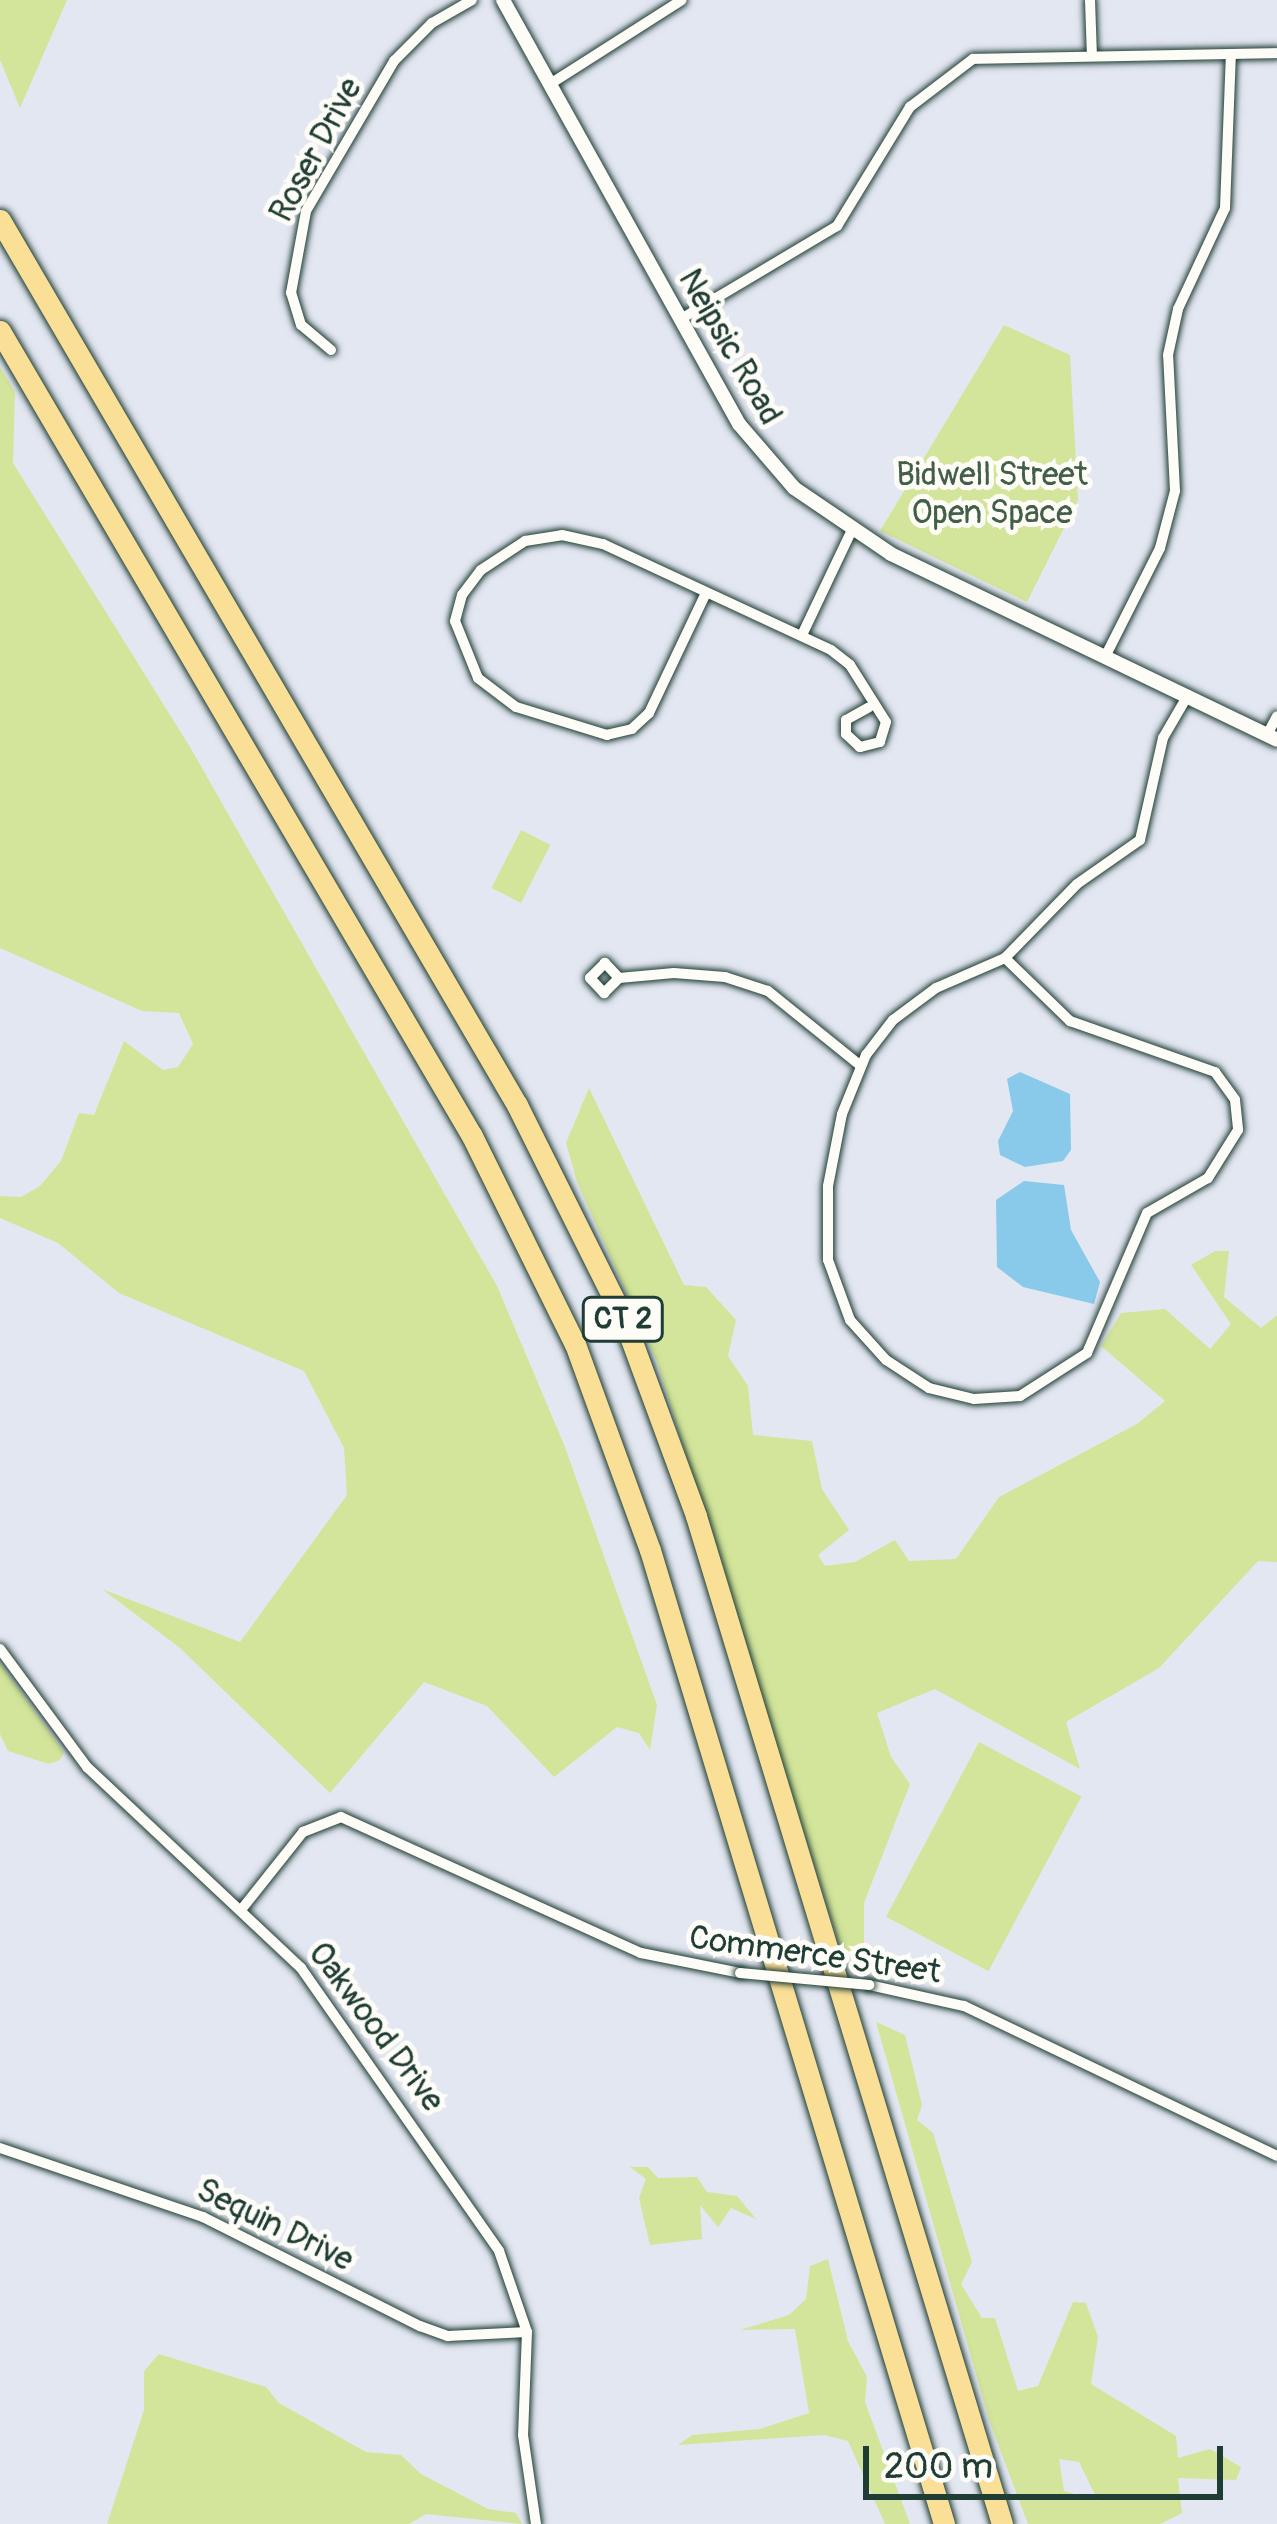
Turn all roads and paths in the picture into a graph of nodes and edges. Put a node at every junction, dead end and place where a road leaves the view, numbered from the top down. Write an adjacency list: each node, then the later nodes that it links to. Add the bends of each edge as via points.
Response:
1 (472, 0): 12 (street, Roser Drive, via 432,22 394,62 306,211 291,293 301,325)
2 (503, 0): 8 (street, Neipsic Road)
3 (682, 0): 8 (street)
4 (1090, 0): 7 (street)
5 (1277, 53): 6 (street)
6 (1231, 54): 7 (street); 16 (street, via 1225,208 1178,309 1168,355 1174,491 1160,548)
7 (1092, 56): 10 (street, via 973,59 937,80 910,107 837,226)
8 (550, 84): 10 (street, Neipsic Road)
9 (0, 220): 33 (highway, CT 2, via 532,1132 624,1320 692,1503)
10 (681, 319): 13 (street, Neipsic Road, via 755,447)
11 (0, 331): 29 (highway, CT 2, via 478,1148 575,1344 650,1550)
12 (331, 350)
13 (851, 532): 15 (street); 16 (street, Neipsic Road)
14 (705, 595): 14 (street, via 603,544 562,535 525,541 481,570 455,621 478,678 516,706 607,735 632,729 649,713); 15 (street)
15 (802, 635): 18 (street, via 850,665)
16 (1106, 655): 17 (street, Neipsic Road)
17 (1188, 695): 20 (street, Neipsic Road); 21 (street, via 1163,738 1139,840 1077,884)
18 (869, 707)
19 (1277, 716): 20 (street)
20 (1272, 738)
21 (1005, 958): 23 (street, via 936,988 893,1019); 23 (street, via 1070,1021 1215,1072 1235,1100 1238,1130 1228,1157 1147,1213 1105,1323 1059,1378 1009,1397 929,1388 886,1360 850,1320 828,1260 828,1186)
22 (620, 978): 23 (street, via 724,976 768,991)
23 (861, 1066)
24 (0, 1649): 25 (street, Oakwood Drive, via 87,1767)
25 (241, 1910): 27 (street, Commerce Street, bridge, via 303,1832 341,1817 636,1951 964,2006); 28 (street, Oakwood Drive, via 301,1967 453,2176 499,2251)
26 (0, 2148): 28 (street, Sequin Drive, via 203,2217 448,2336)
27 (1277, 2156)
28 (527, 2332): 30 (street, Oakwood Drive, via 523,2435)
29 (908, 2419): 31 (highway); 32 (highway, CT 2)
30 (536, 2524)
31 (929, 2524)
32 (944, 2524)
33 (1002, 2524)

